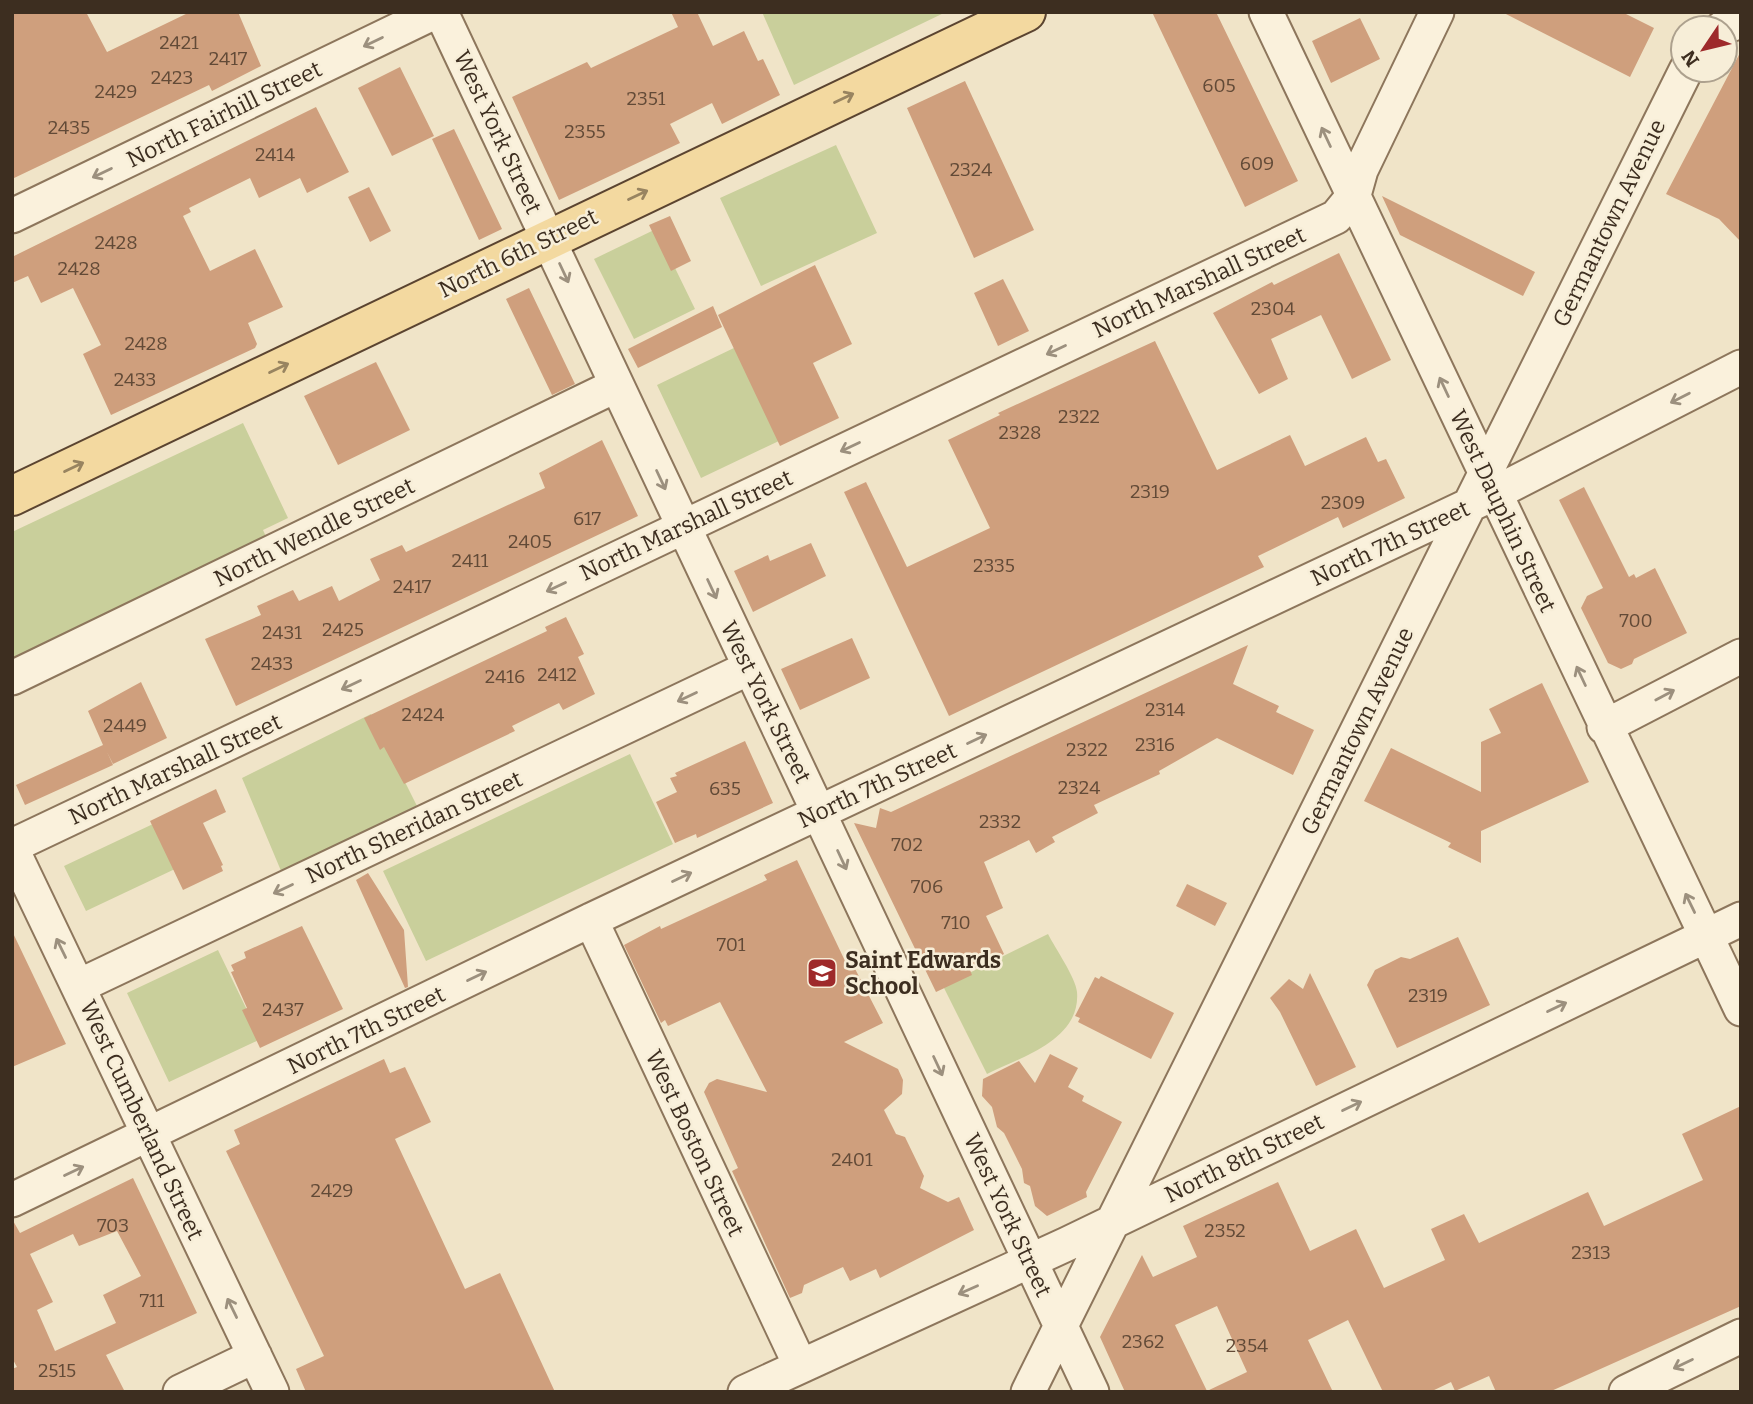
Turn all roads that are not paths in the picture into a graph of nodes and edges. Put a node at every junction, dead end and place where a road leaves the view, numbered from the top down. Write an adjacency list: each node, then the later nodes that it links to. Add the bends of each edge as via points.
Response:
1 (435, 12): 8 (street, North Fairhill Street, one-way to 8)
2 (441, 12): 9 (street, West York Street)
3 (1026, 12): 9 (main road, North 6th Street, one-way to 3)
4 (1266, 12): 7 (street, West Dauphin Street, one-way to 4)
5 (1437, 12): 7 (street, via 1360,170)
6 (1679, 84): 12 (street, Germantown Avenue)
7 (1354, 195): 12 (street, West Dauphin Street, one-way to 7); 14 (street, North Marshall Street, one-way to 14, via 1336,217)
8 (12, 216)
9 (548, 238): 11 (street, West York Street, one-way to 11); 13 (main road, North 6th Street, one-way to 9)
10 (1741, 367): 12 (street, North 7th Street, one-way to 12)
11 (617, 385): 14 (street, West York Street, one-way to 14); 17 (street, North Wendle Street)
12 (1483, 490): 18 (street, West Dauphin Street, one-way to 12); 19 (street, North 7th Street, one-way to 12); 28 (street, Germantown Avenue)
13 (12, 496)
14 (683, 527): 16 (street, West York Street, one-way to 16); 20 (street, North Marshall Street, one-way to 20)
15 (1741, 656): 18 (street, one-way to 15)
16 (749, 668): 19 (street, West York Street); 24 (street, North Sheridan Street, one-way to 24)
17 (12, 678)
18 (1604, 727): 23 (street, West Dauphin Street, one-way to 18)
19 (820, 813): 22 (street, North 7th Street, one-way to 19); 29 (street, West York Street, one-way to 29)
20 (12, 848): 24 (street, West Cumberland Street, one-way to 20)
21 (1741, 919): 23 (street, North 8th Street)
22 (591, 920): 26 (street, North 7th Street, one-way to 22); 33 (street, West Boston Street)
23 (1706, 935): 25 (street, West Dauphin Street); 28 (street, North 8th Street, one-way to 23)
24 (79, 986): 26 (street, West Cumberland Street)
25 (1741, 1009)
26 (148, 1137): 27 (street, North 7th Street, one-way to 26); 32 (street, West Cumberland Street, one-way to 26)
27 (12, 1200)
28 (1114, 1220): 29 (street, North 8th Street); 30 (street, Germantown Avenue)
29 (1030, 1261): 30 (street, West York Street); 33 (street, North 8th Street, one-way to 33)
30 (1060, 1325): 38 (street, Germantown Avenue); 39 (street, West York Street)
31 (1741, 1336): 34 (street, one-way to 34)
32 (256, 1356): 35 (street); 36 (street, West Cumberland Street)
33 (800, 1365): 37 (street, North 8th Street)
34 (1628, 1391)
35 (180, 1392)
36 (272, 1392)
37 (745, 1392)
38 (1028, 1392)
39 (1092, 1392)

